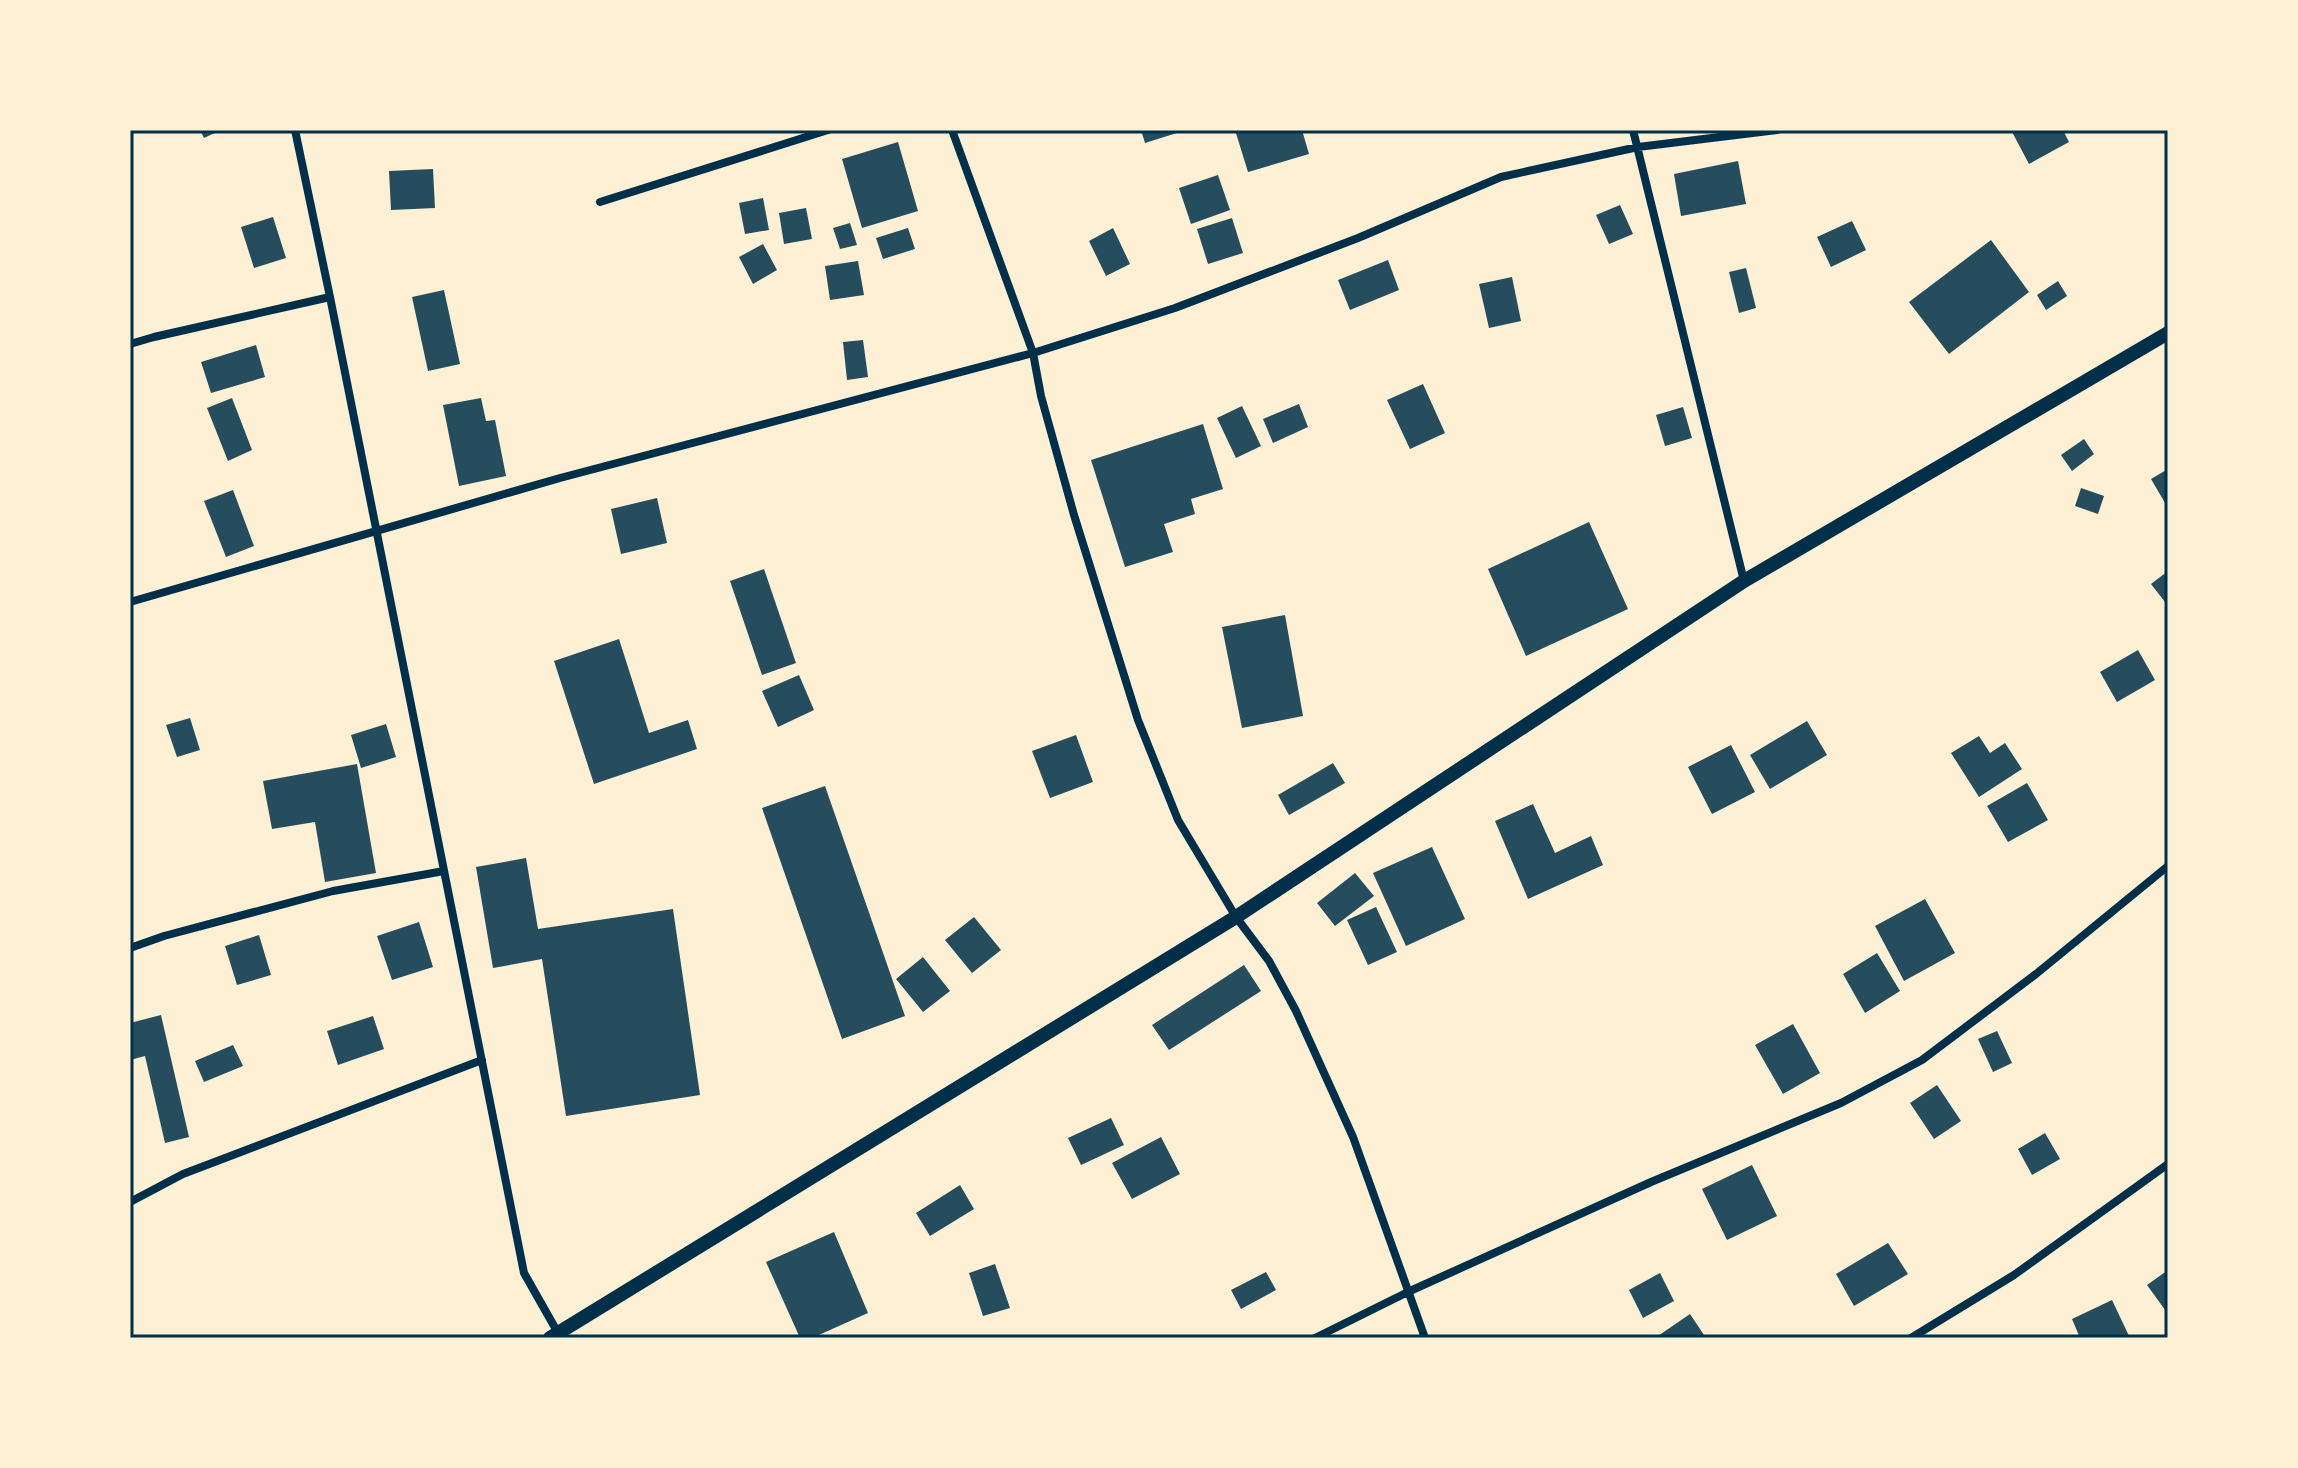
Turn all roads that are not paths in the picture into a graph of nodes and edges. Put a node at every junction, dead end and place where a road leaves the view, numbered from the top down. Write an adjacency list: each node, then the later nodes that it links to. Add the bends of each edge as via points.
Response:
1 (295, 130): 8 (street)
2 (828, 130): 7 (street)
3 (952, 130): 11 (street)
4 (1633, 130): 6 (street)
5 (1777, 130): 6 (street)
6 (1638, 147): 11 (street, via 1501,177 1175,308); 13 (street)
7 (600, 202)
8 (330, 297): 10 (street); 12 (street)
9 (2168, 333): 13 (street)
10 (130, 344)
11 (1033, 353): 12 (street); 17 (street, via 1074,515 1138,720 1178,820)
12 (377, 532): 14 (street); 16 (street)
13 (1744, 581): 17 (street)
14 (130, 602)
15 (2168, 866): 22 (street, via 1922,1060 1841,1103)
16 (444, 871): 18 (street, via 333,891); 19 (street)
17 (1236, 917): 22 (street, via 1269,961 1296,1011 1353,1137); 23 (street)
18 (130, 948)
19 (482, 1060): 21 (street, via 183,1174); 23 (street, via 524,1273)
20 (2168, 1164): 26 (street, via 2014,1275)
21 (130, 1202)
22 (1410, 1291): 24 (street); 25 (street)
23 (554, 1336)
24 (1315, 1338)
25 (1425, 1338)
26 (1911, 1338)

